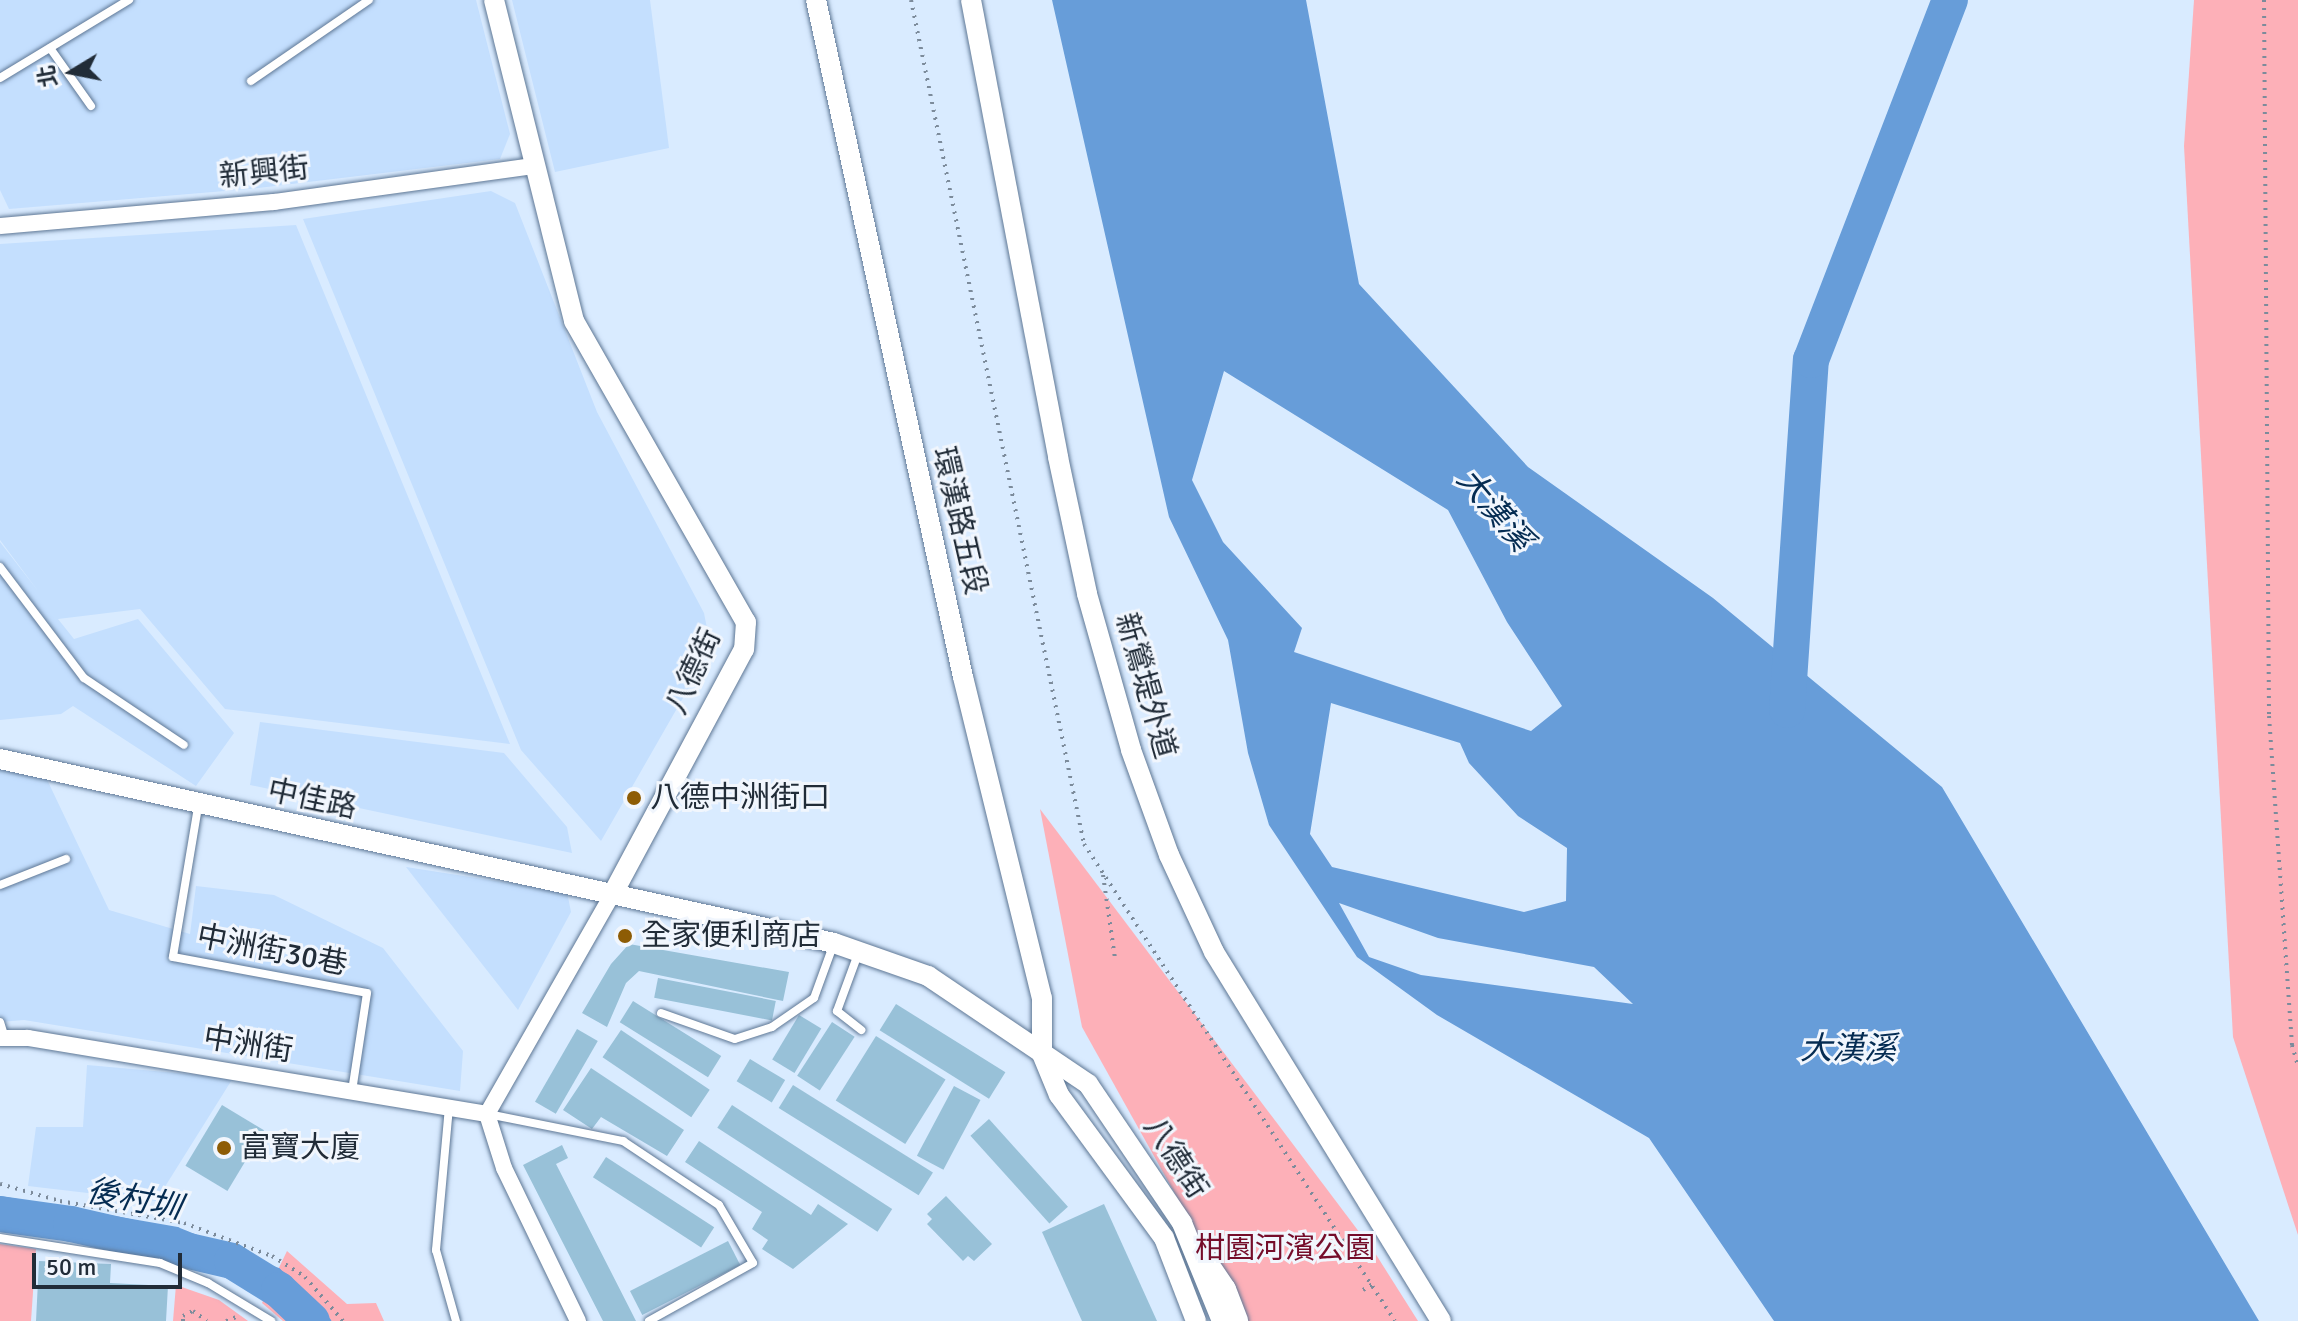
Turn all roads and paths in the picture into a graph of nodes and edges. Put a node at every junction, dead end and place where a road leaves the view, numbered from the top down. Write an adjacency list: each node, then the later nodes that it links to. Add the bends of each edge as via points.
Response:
1 (129, 0): 7 (lane)
2 (369, 0): 9 (lane)
3 (494, 0): 11 (street, 八德街)
4 (816, 0): 27 (street, 環漢路五段, via 960,661 1042,998)
5 (971, 0): 49 (street, 新鶯堤外道, via 1087,594 1131,750 1169,855 1214,952)
6 (2264, 0): 28 (path, via 2269,716 2292,1045)
7 (50, 48): 8 (lane); 10 (lane)
8 (0, 78)
9 (251, 81)
10 (91, 106)
11 (533, 166): 12 (street, 新興街, via 274,202); 20 (street, 八德街, via 574,321 746,622 744,649)
12 (2, 222)
13 (0, 567): 14 (lane, via 84,678)
14 (184, 745)
15 (0, 759): 16 (street, 中佳路)
16 (198, 807): 20 (street, 中佳路); 29 (lane, 中洲街30巷, via 173,957 367,993)
17 (66, 859): 19 (lane)
18 (1102, 872): 23 (path)
19 (0, 885)
20 (613, 893): 21 (street, 八德街); 31 (street)
21 (834, 943): 22 (street, 八德街); 24 (lane, via 814,998 772,1027 735,1039)
22 (859, 951): 25 (lane, via 837,1011); 27 (street, 八德街, via 928,976)
23 (1115, 958)
24 (661, 1013)
25 (861, 1030)
26 (2, 1033): 29 (street, 中洲街)
27 (1042, 1054): 33 (street, 八德街, via 1088,1084); 46 (street, 八德街, via 1059,1095 1164,1238)
28 (2298, 1066)
29 (352, 1091): 30 (street, 中洲街)
30 (449, 1107): 31 (street, 中洲街); 43 (lane, via 436,1250)
31 (487, 1114): 44 (street, via 504,1168); 45 (lane, via 623,1141 719,1205 753,1263)
32 (0, 1184): 42 (path, via 184,1223 272,1256 305,1277)
33 (1182, 1223): 47 (street, 八德街); 48 (street, via 1226,1289)
34 (0, 1238): 41 (lane, via 160,1263 208,1283)
35 (1373, 1284): 36 (path)
36 (1363, 1290)
37 (243, 1315): 40 (path)
38 (183, 1321): 39 (path, via 193,1311)
39 (207, 1321)
40 (226, 1321)
41 (271, 1321)
42 (343, 1321)
43 (456, 1321)
44 (578, 1321)
45 (649, 1321)
46 (1196, 1321)
47 (1222, 1321)
48 (1238, 1321)
49 (1441, 1321)

